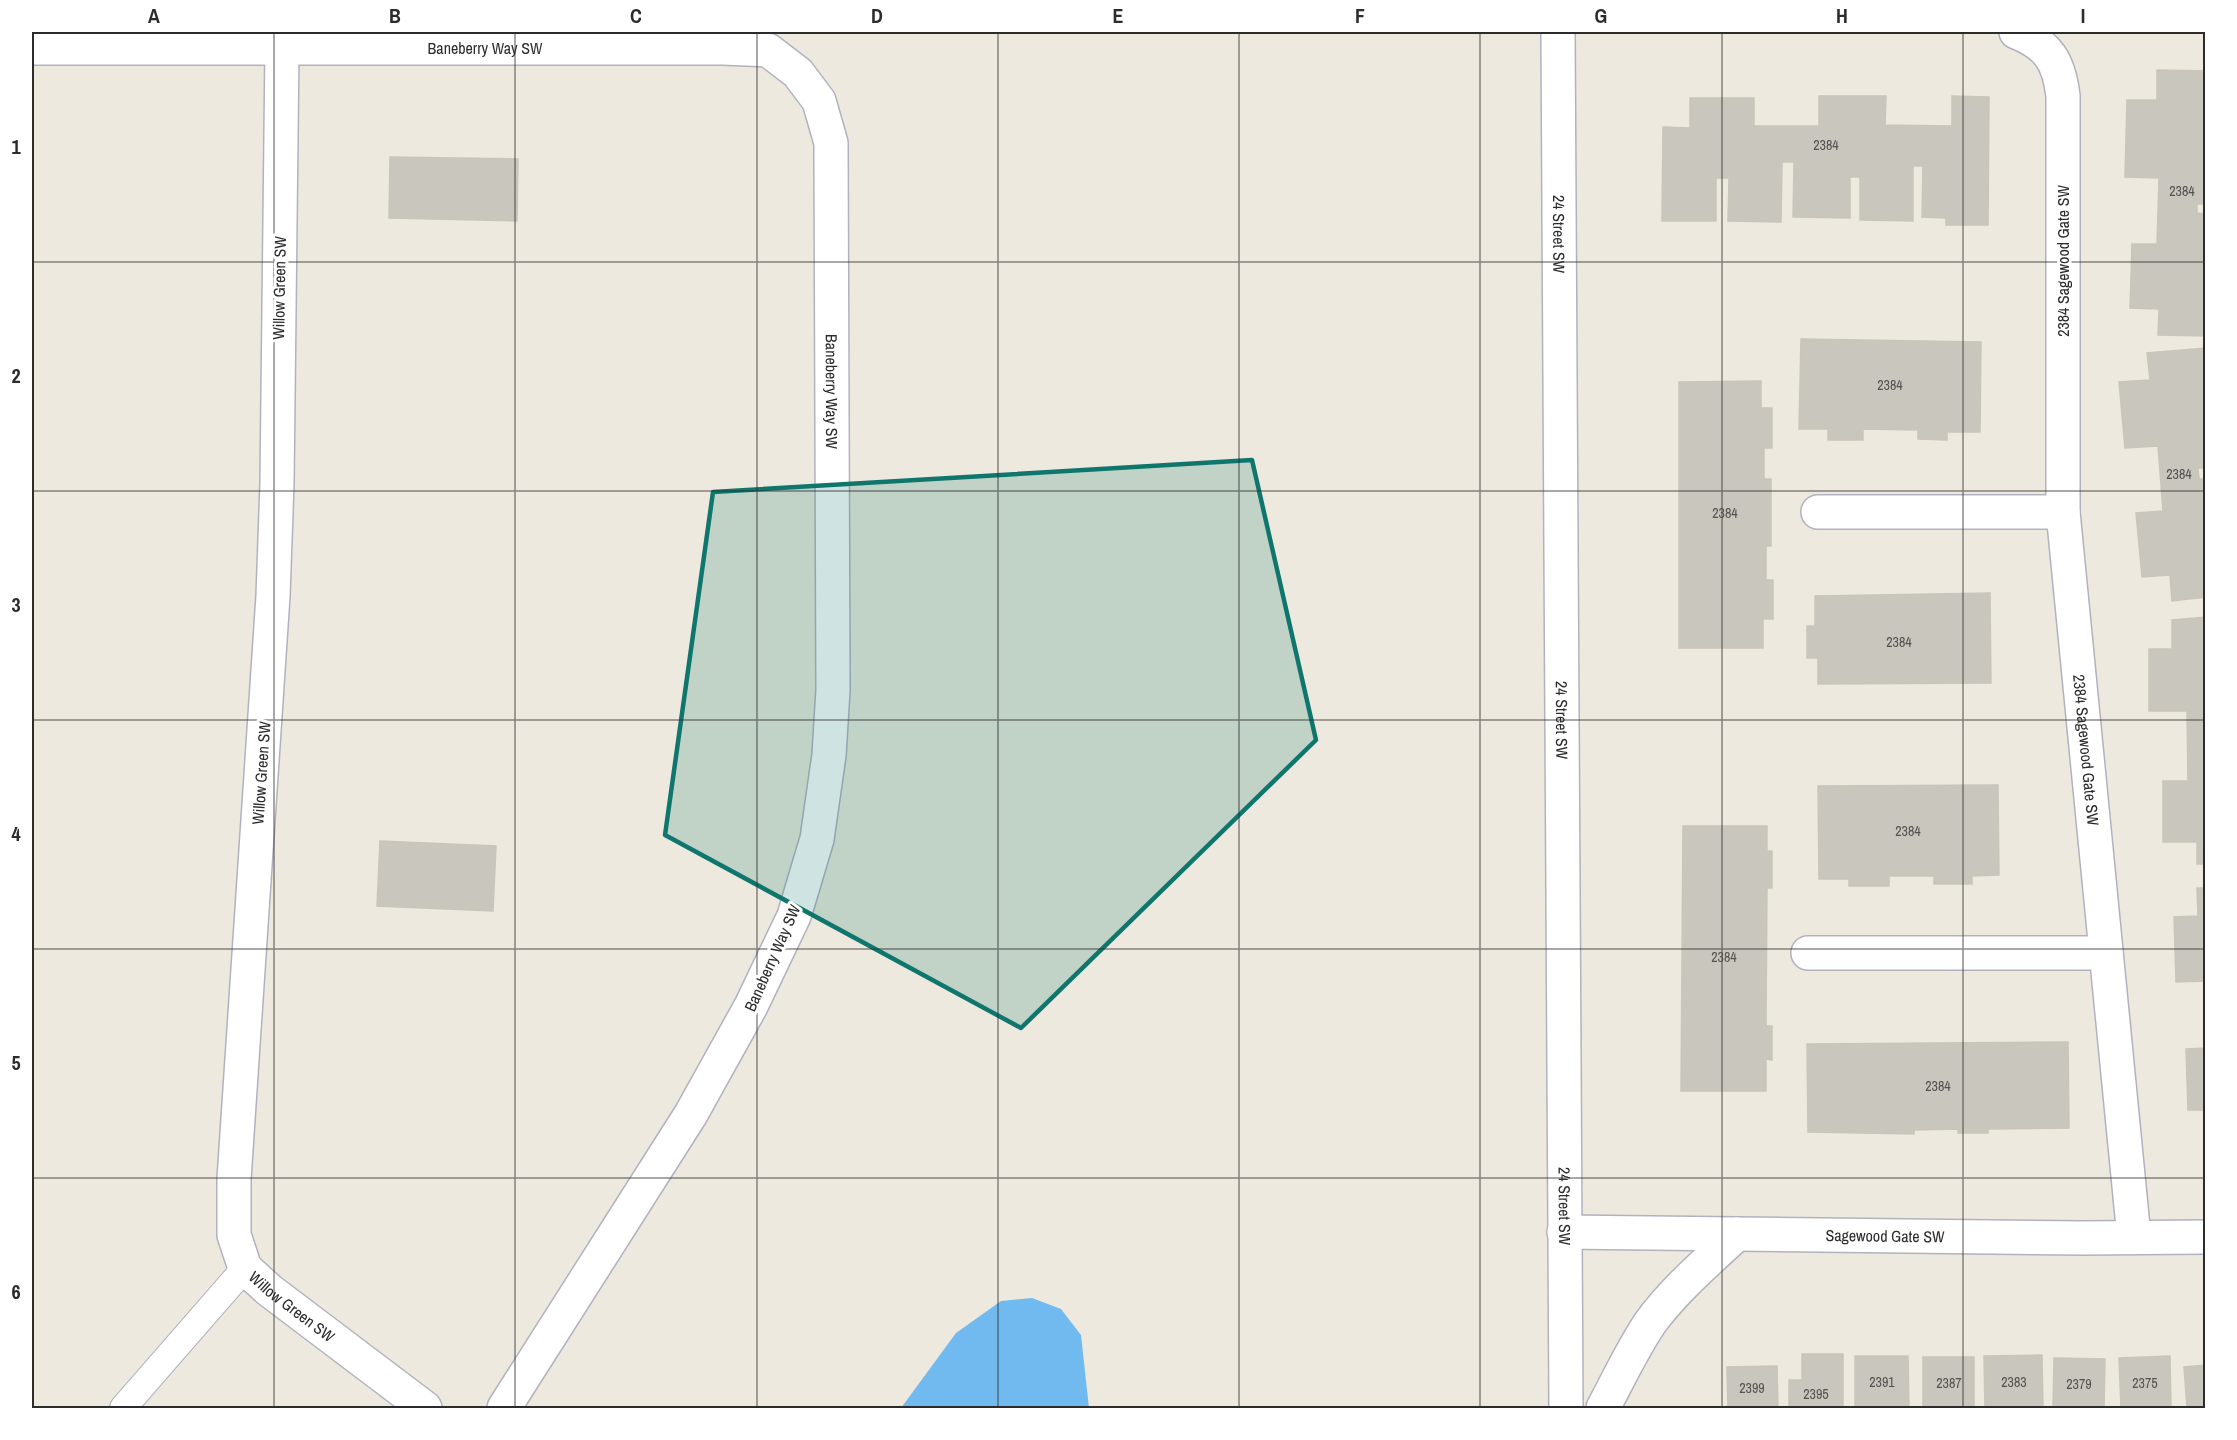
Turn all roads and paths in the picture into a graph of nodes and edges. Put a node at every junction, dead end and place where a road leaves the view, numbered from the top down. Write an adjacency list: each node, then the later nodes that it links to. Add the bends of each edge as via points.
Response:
1 (1558, 32): 9 (street, 24 Street SW)
2 (2016, 32): 6 (street, 2384 Sagewood Gate SW, via 2049,53 2060,73 2063,96)
3 (32, 48): 4 (street, Baneberry Way SW)
4 (282, 48): 13 (street, Willow Green SW, via 273,596 234,1179 234,1235); 16 (street, Baneberry Way SW, via 768,50 798,73 819,101 831,143 833,690 817,839 794,916 746,1016 691,1113)
5 (1818, 512): 6 (street)
6 (2063, 512): 8 (street, 2384 Sagewood Gate SW)
7 (1808, 953): 8 (street)
8 (2106, 953): 11 (street, 2384 Sagewood Gate SW)
9 (1564, 1232): 10 (street, Sagewood Gate SW); 17 (street, 24 Street SW)
10 (1737, 1234): 11 (street, Sagewood Gate SW); 18 (street, via 1681,1287 1651,1322)
11 (2134, 1237): 12 (street, Sagewood Gate SW)
12 (2205, 1237)
13 (245, 1268): 14 (lane); 15 (street, Willow Green SW)
14 (123, 1408)
15 (425, 1408)
16 (504, 1408)
17 (1566, 1408)
18 (1604, 1408)

